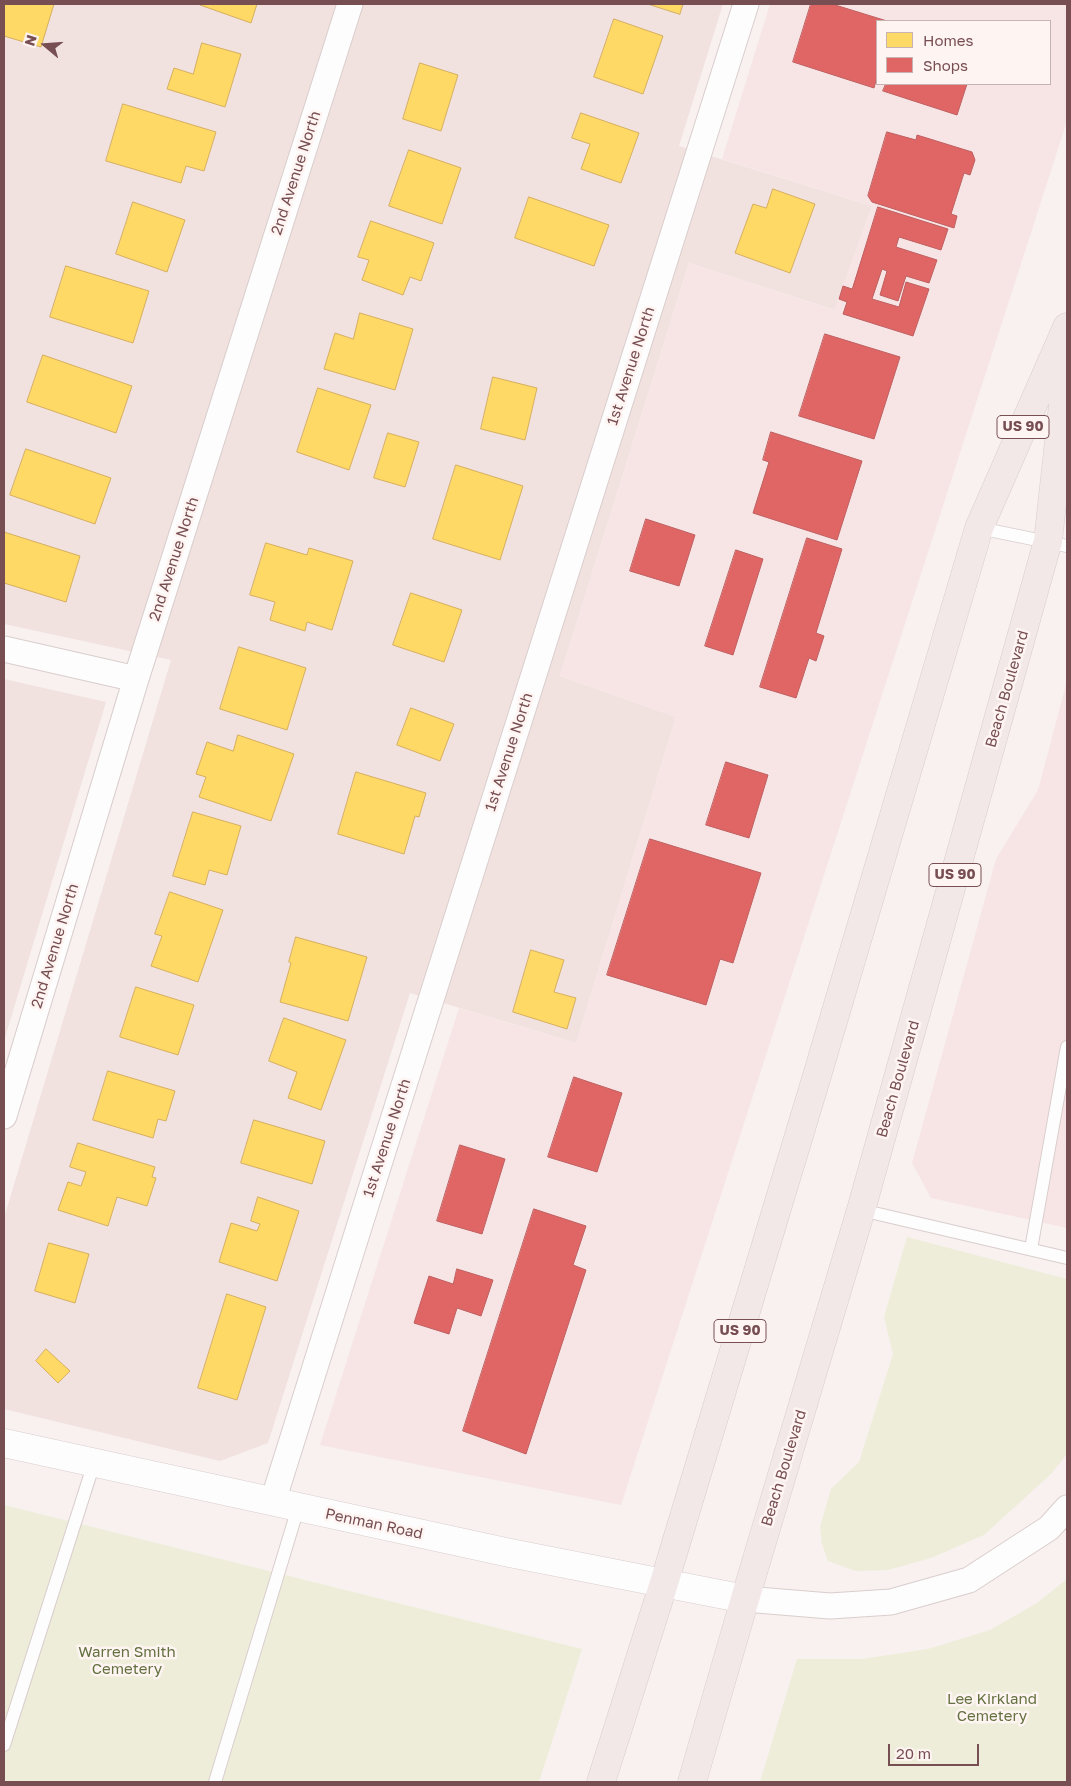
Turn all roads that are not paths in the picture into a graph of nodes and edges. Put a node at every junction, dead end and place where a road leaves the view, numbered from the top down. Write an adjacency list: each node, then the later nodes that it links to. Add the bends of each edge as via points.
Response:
1 (350, 4): 8 (street, 2nd Avenue North)
2 (746, 4): 16 (street, 1st Avenue North, via 354,1240)
3 (1067, 327): 5 (highway, US 90)
4 (1067, 368): 6 (highway, Beach Boulevard / US 90)
5 (979, 528): 6 (lane); 18 (highway, US 90)
6 (1058, 543): 11 (highway, Beach Boulevard / US 90)
7 (4, 649): 8 (street)
8 (136, 679): 10 (street, 2nd Avenue North)
9 (1067, 1047): 12 (lane)
10 (4, 1116)
11 (861, 1210): 12 (lane); 19 (highway, Beach Boulevard / US 90)
12 (1031, 1249): 13 (lane)
13 (1067, 1258)
14 (4, 1443): 15 (street, Penman Road)
15 (94, 1463): 16 (street, Penman Road); 20 (lane)
16 (286, 1505): 18 (street, Penman Road); 21 (lane)
17 (1067, 1508): 19 (street, via 1049,1528 969,1580 891,1602 830,1606)
18 (664, 1583): 19 (street, Penman Road); 22 (highway, US 90)
19 (745, 1599): 23 (highway, Beach Boulevard / US 90)
20 (4, 1746)
21 (215, 1782)
22 (601, 1782)
23 (692, 1782)

